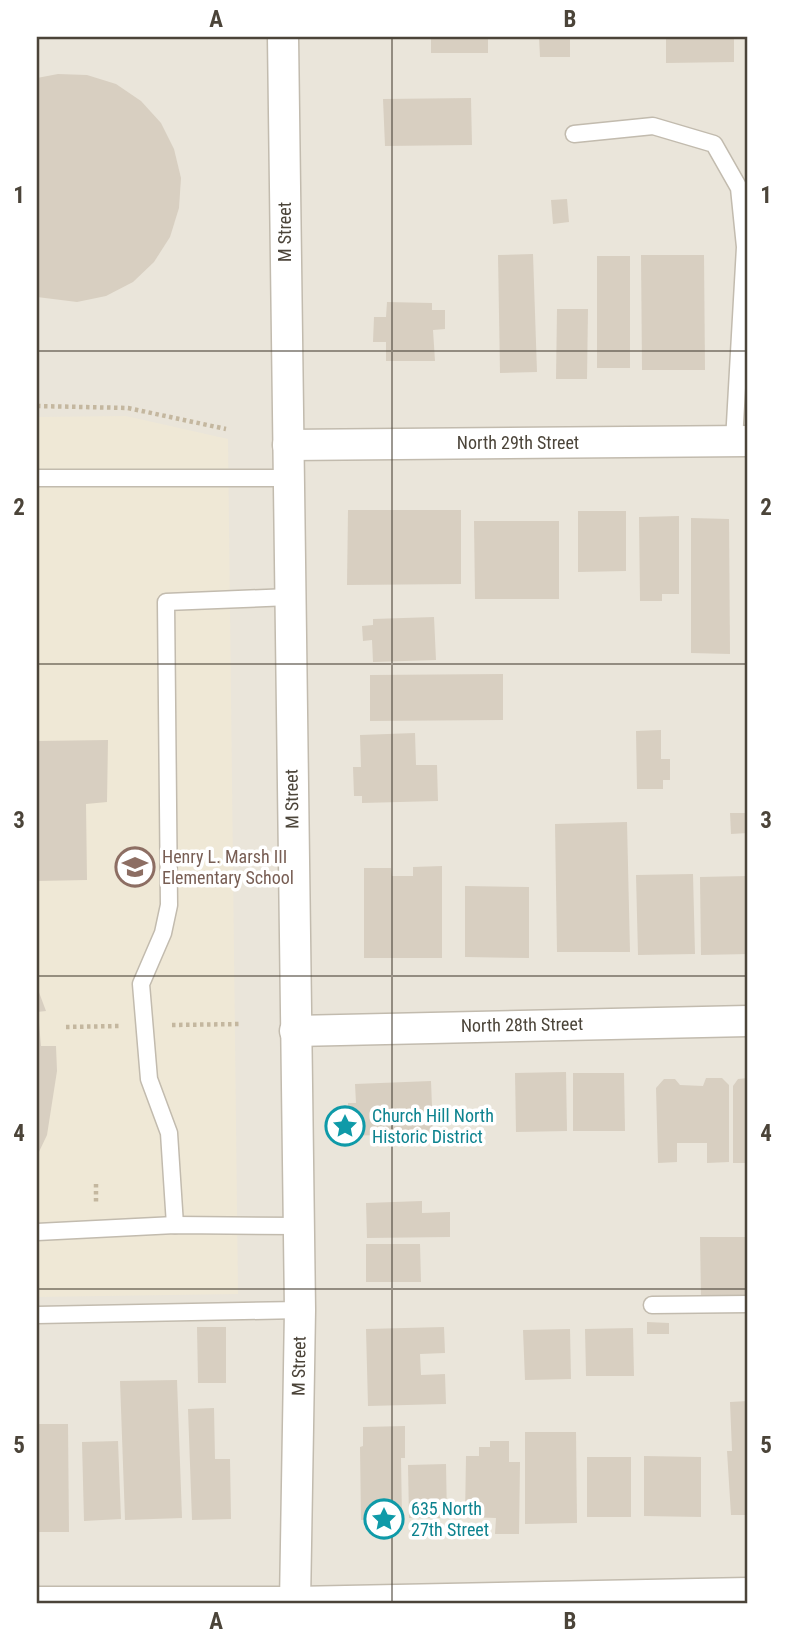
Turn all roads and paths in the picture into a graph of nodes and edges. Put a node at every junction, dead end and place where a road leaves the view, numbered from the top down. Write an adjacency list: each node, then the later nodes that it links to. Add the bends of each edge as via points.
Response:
1 (282, 37): 6 (street, M Street)
2 (573, 134): 5 (lane, via 653,126 714,144 739,188 745,247)
3 (37, 406): 4 (path, via 128,408)
4 (226, 429)
5 (741, 441): 6 (street, North 29th Street)
6 (288, 445): 8 (street, M Street)
7 (37, 478): 8 (lane)
8 (288, 478): 9 (street, M Street)
9 (290, 597): 15 (street, M Street); 16 (lane, via 166,602 169,905 163,933 141,984 149,1079 169,1133)
10 (748, 1021): 15 (street, North 28th Street)
11 (241, 1024): 12 (path)
12 (165, 1025)
13 (120, 1026): 14 (path)
14 (66, 1027)
15 (295, 1031): 17 (street, M Street)
16 (175, 1225): 17 (lane); 18 (lane)
17 (298, 1226): 21 (street, M Street)
18 (37, 1232)
19 (748, 1304): 20 (lane)
20 (652, 1305)
21 (300, 1310): 22 (lane); 25 (street, M Street)
22 (37, 1315)
23 (748, 1593): 25 (street)
24 (37, 1602): 25 (street)
25 (295, 1602)

